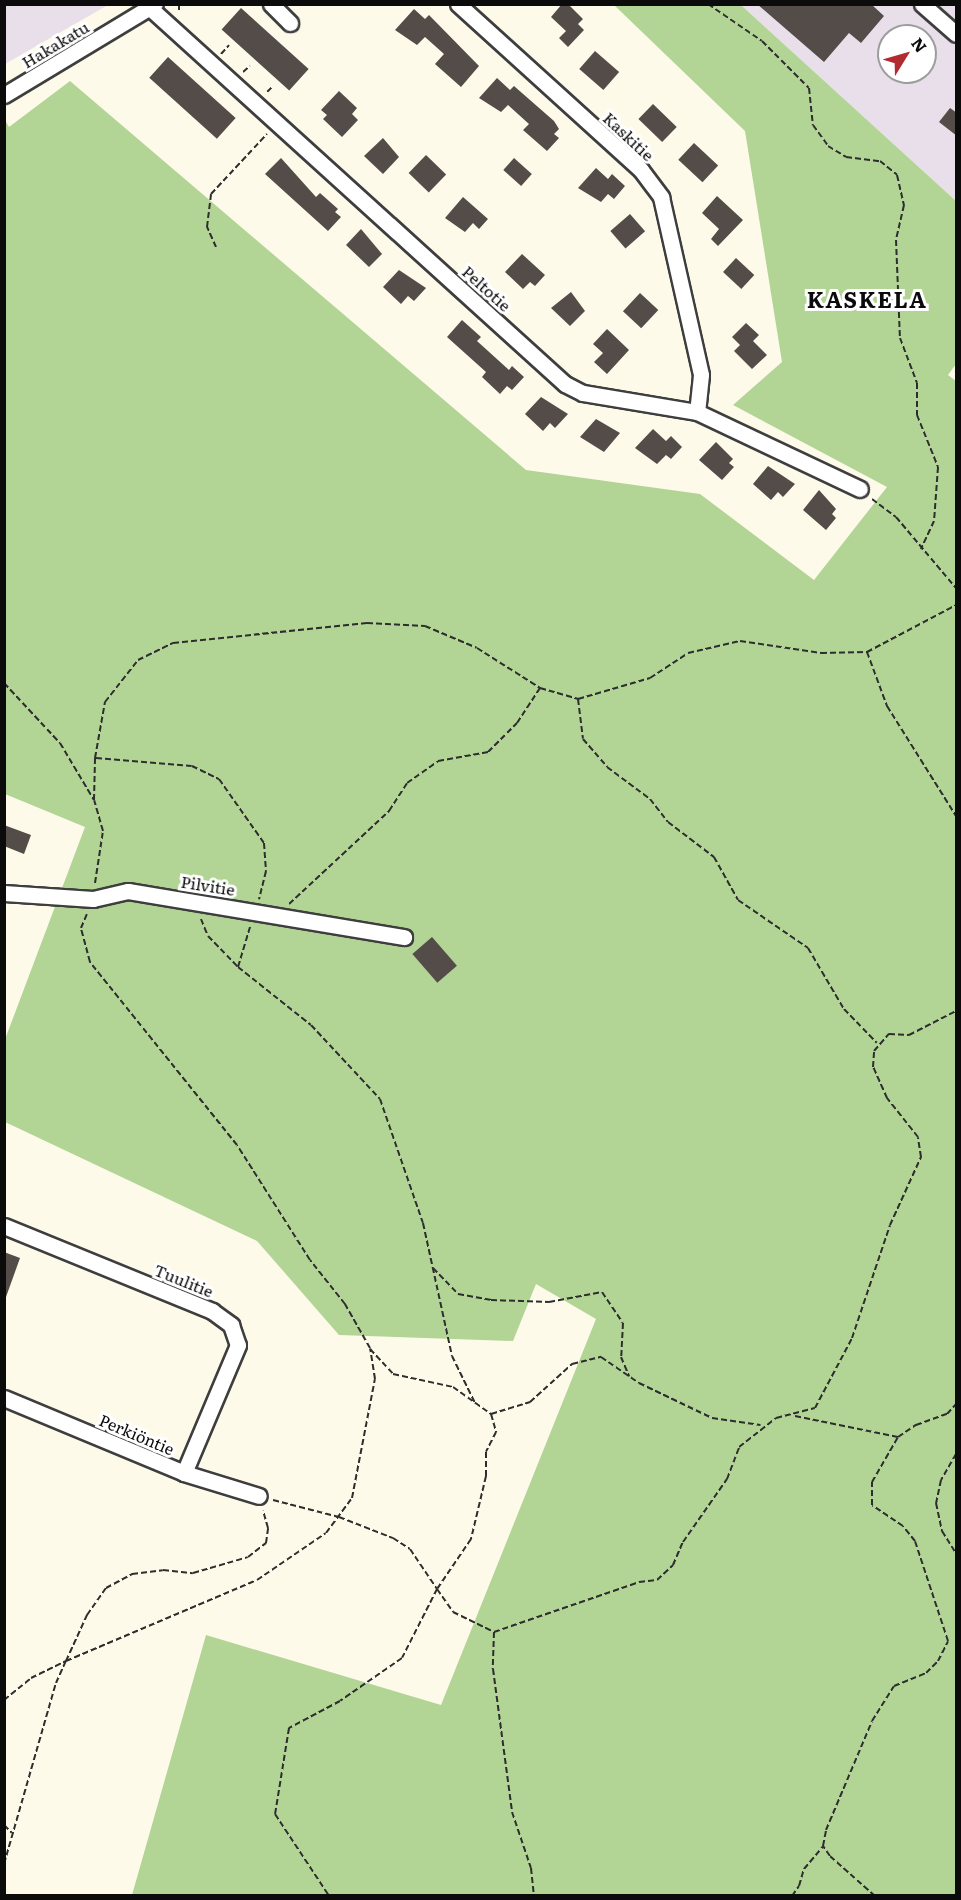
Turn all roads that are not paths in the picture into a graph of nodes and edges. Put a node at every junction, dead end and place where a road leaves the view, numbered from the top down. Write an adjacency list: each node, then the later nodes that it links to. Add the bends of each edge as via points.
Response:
1 (271, 4): 5 (street)
2 (458, 4): 8 (street, Kaskitie, via 641,170 661,197 701,375)
3 (922, 4): 6 (street)
4 (152, 6): 7 (street, Hakakatu); 8 (street, Peltotie, via 566,384 583,393)
5 (290, 23)
6 (957, 34)
7 (4, 95)
8 (697, 412): 9 (street, Peltotie)
9 (860, 489)
10 (4, 893): 11 (street, Pilvitie, via 93,899 128,891)
11 (404, 937)
12 (4, 1226): 14 (street, Tuulitie, via 212,1311 231,1325 238,1345)
13 (4, 1398): 14 (street, Perkiöntie)
14 (184, 1473): 15 (street, Perkiöntie)
15 (259, 1496)

